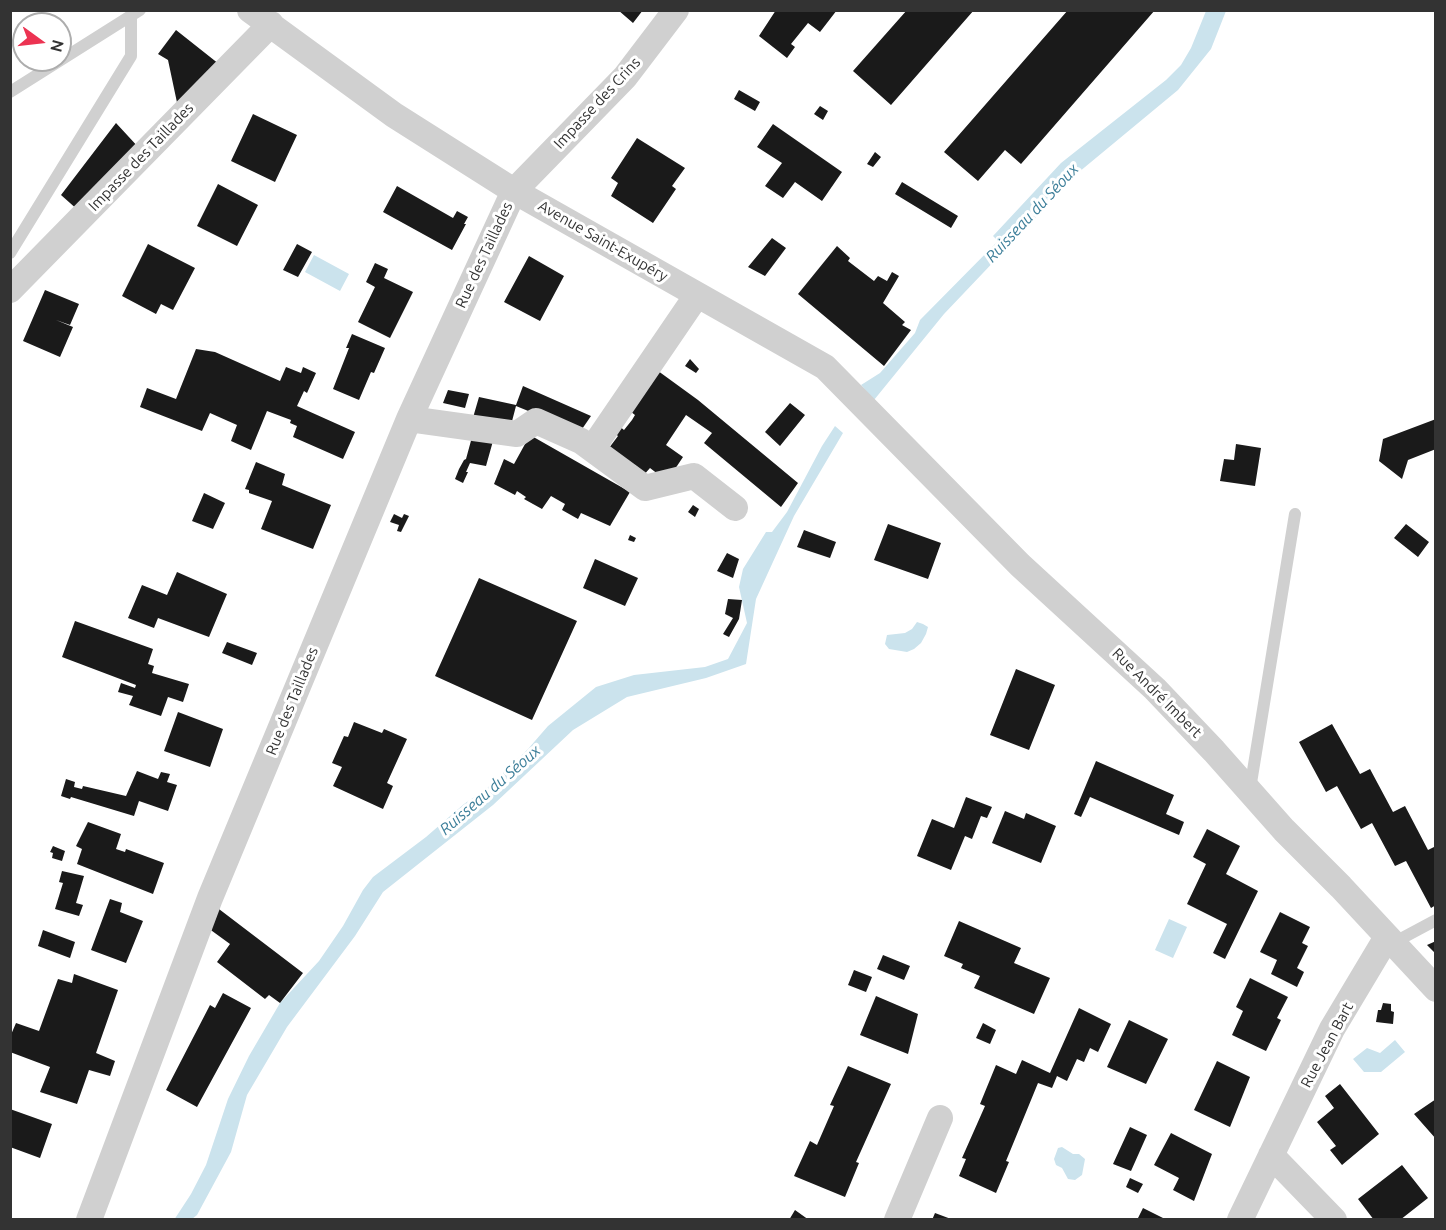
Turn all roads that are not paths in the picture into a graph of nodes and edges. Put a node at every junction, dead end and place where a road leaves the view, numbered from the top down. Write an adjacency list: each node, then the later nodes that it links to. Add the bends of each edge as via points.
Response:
1 (676, 10): 5 (street, Impasse des Crins, via 625,77)
2 (136, 13): 4 (lane); 6 (lane, via 131,56)
3 (260, 17): 5 (street, Avenue Saint-Exupéry, via 394,115); 7 (street, Impasse des Taillades)
4 (10, 92)
5 (514, 191): 8 (street, Avenue Saint-Exupéry); 10 (street, Rue des Taillades)
6 (10, 253)
7 (10, 290)
8 (697, 295): 9 (street, Avenue Saint-Exupéry, via 825,368); 11 (street)
9 (866, 409): 14 (street, Rue André Imbert, via 1020,565 1155,689)
10 (409, 419): 11 (street, via 517,434 536,421); 20 (street, Rue des Taillades, via 210,898)
11 (592, 449): 12 (street, via 645,488 694,477)
12 (735, 508)
13 (1295, 514): 14 (lane)
14 (1250, 791): 16 (street, Rue André Imbert)
15 (1436, 921): 16 (lane)
16 (1390, 940): 17 (street, Rue André Imbert); 19 (street, Rue Jean Bart, via 1332,1029)
17 (1436, 989)
18 (940, 1118): 21 (street)
19 (1271, 1155): 22 (street, Rue Jean Bart); 23 (street)
20 (89, 1220)
21 (897, 1220)
22 (1240, 1220)
23 (1334, 1220)

